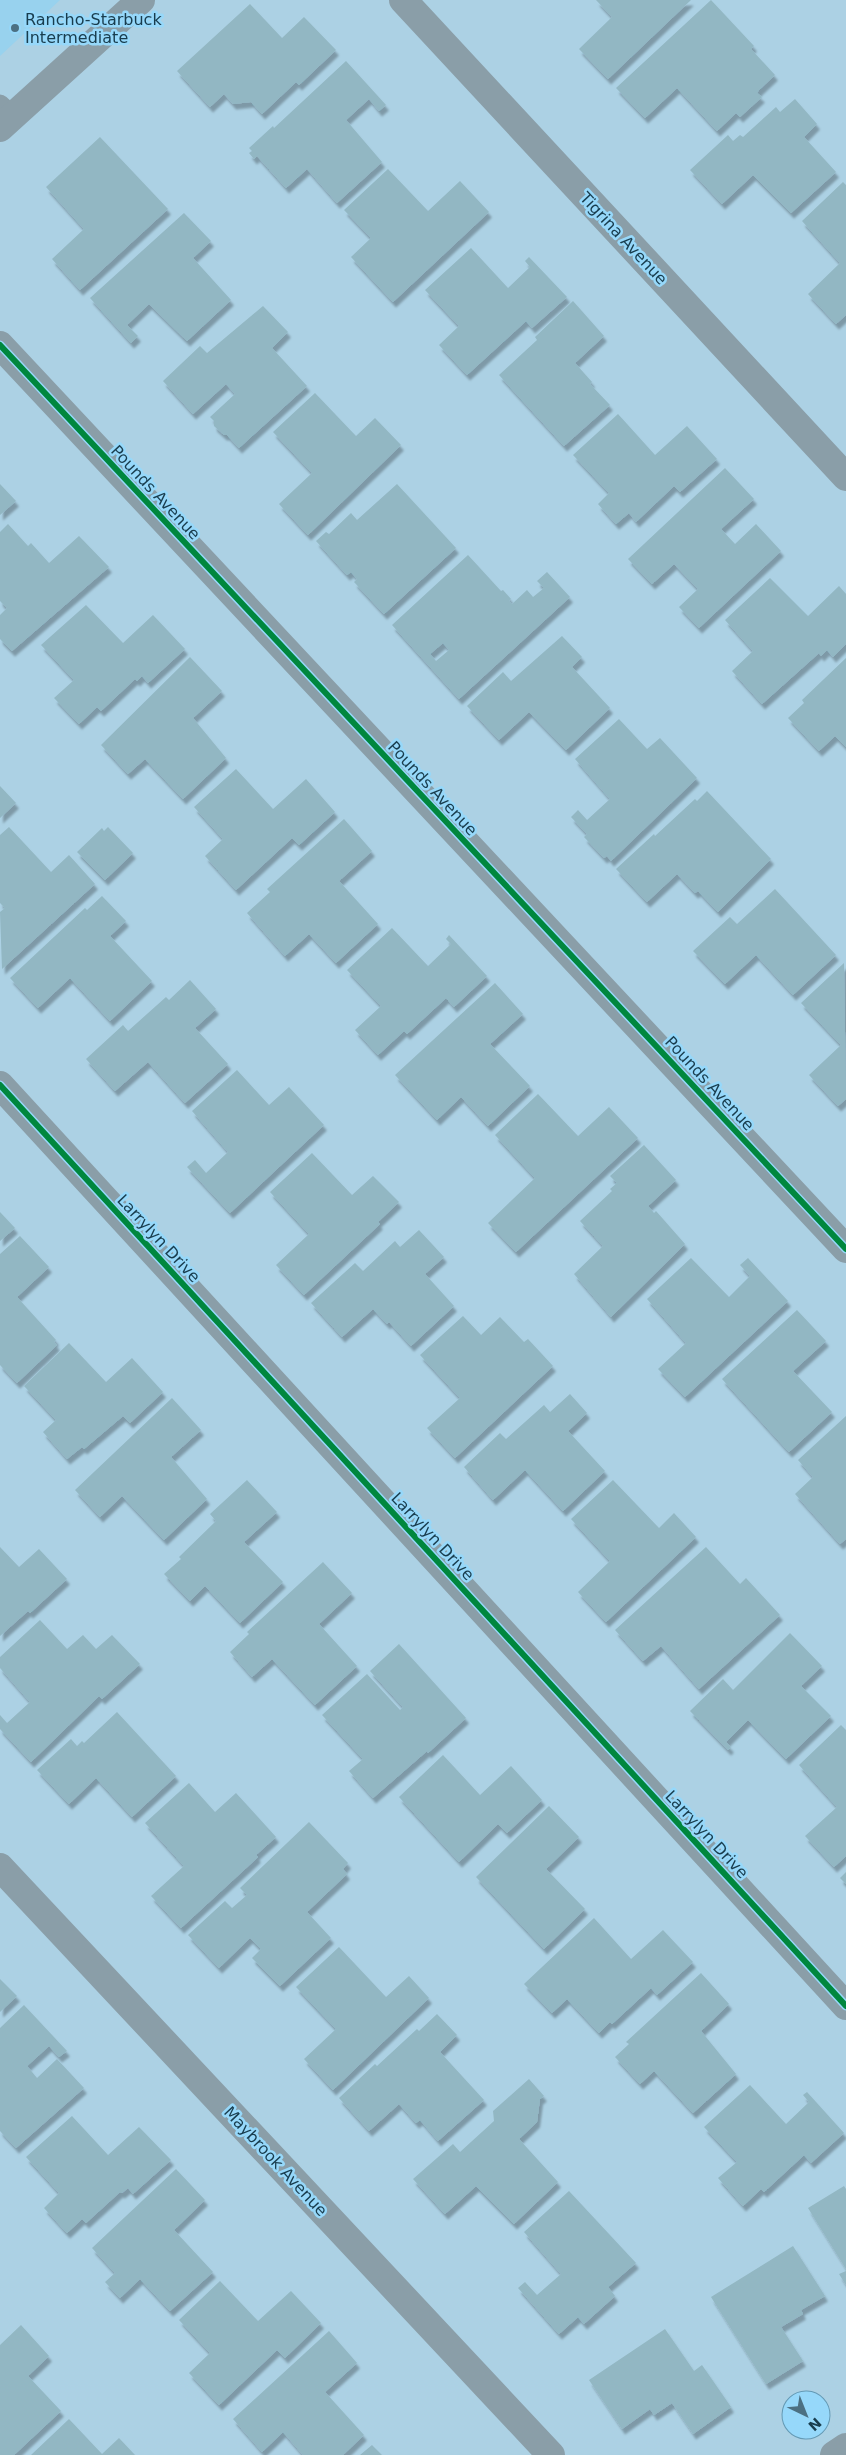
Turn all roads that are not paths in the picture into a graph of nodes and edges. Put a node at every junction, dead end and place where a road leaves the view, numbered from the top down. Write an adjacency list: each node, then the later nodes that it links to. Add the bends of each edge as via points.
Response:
1 (141, 0): 3 (street)
2 (402, 0): 5 (street, Tigrina Avenue)
3 (4, 116)
4 (0, 345): 7 (street, Pounds Avenue)
5 (846, 477)
6 (0, 1085): 9 (street, Larrylyn Drive)
7 (846, 1249)
8 (0, 1867): 11 (street, Maybrook Avenue)
9 (846, 2006)
10 (846, 2447): 12 (street)
11 (551, 2455)
12 (834, 2455)

